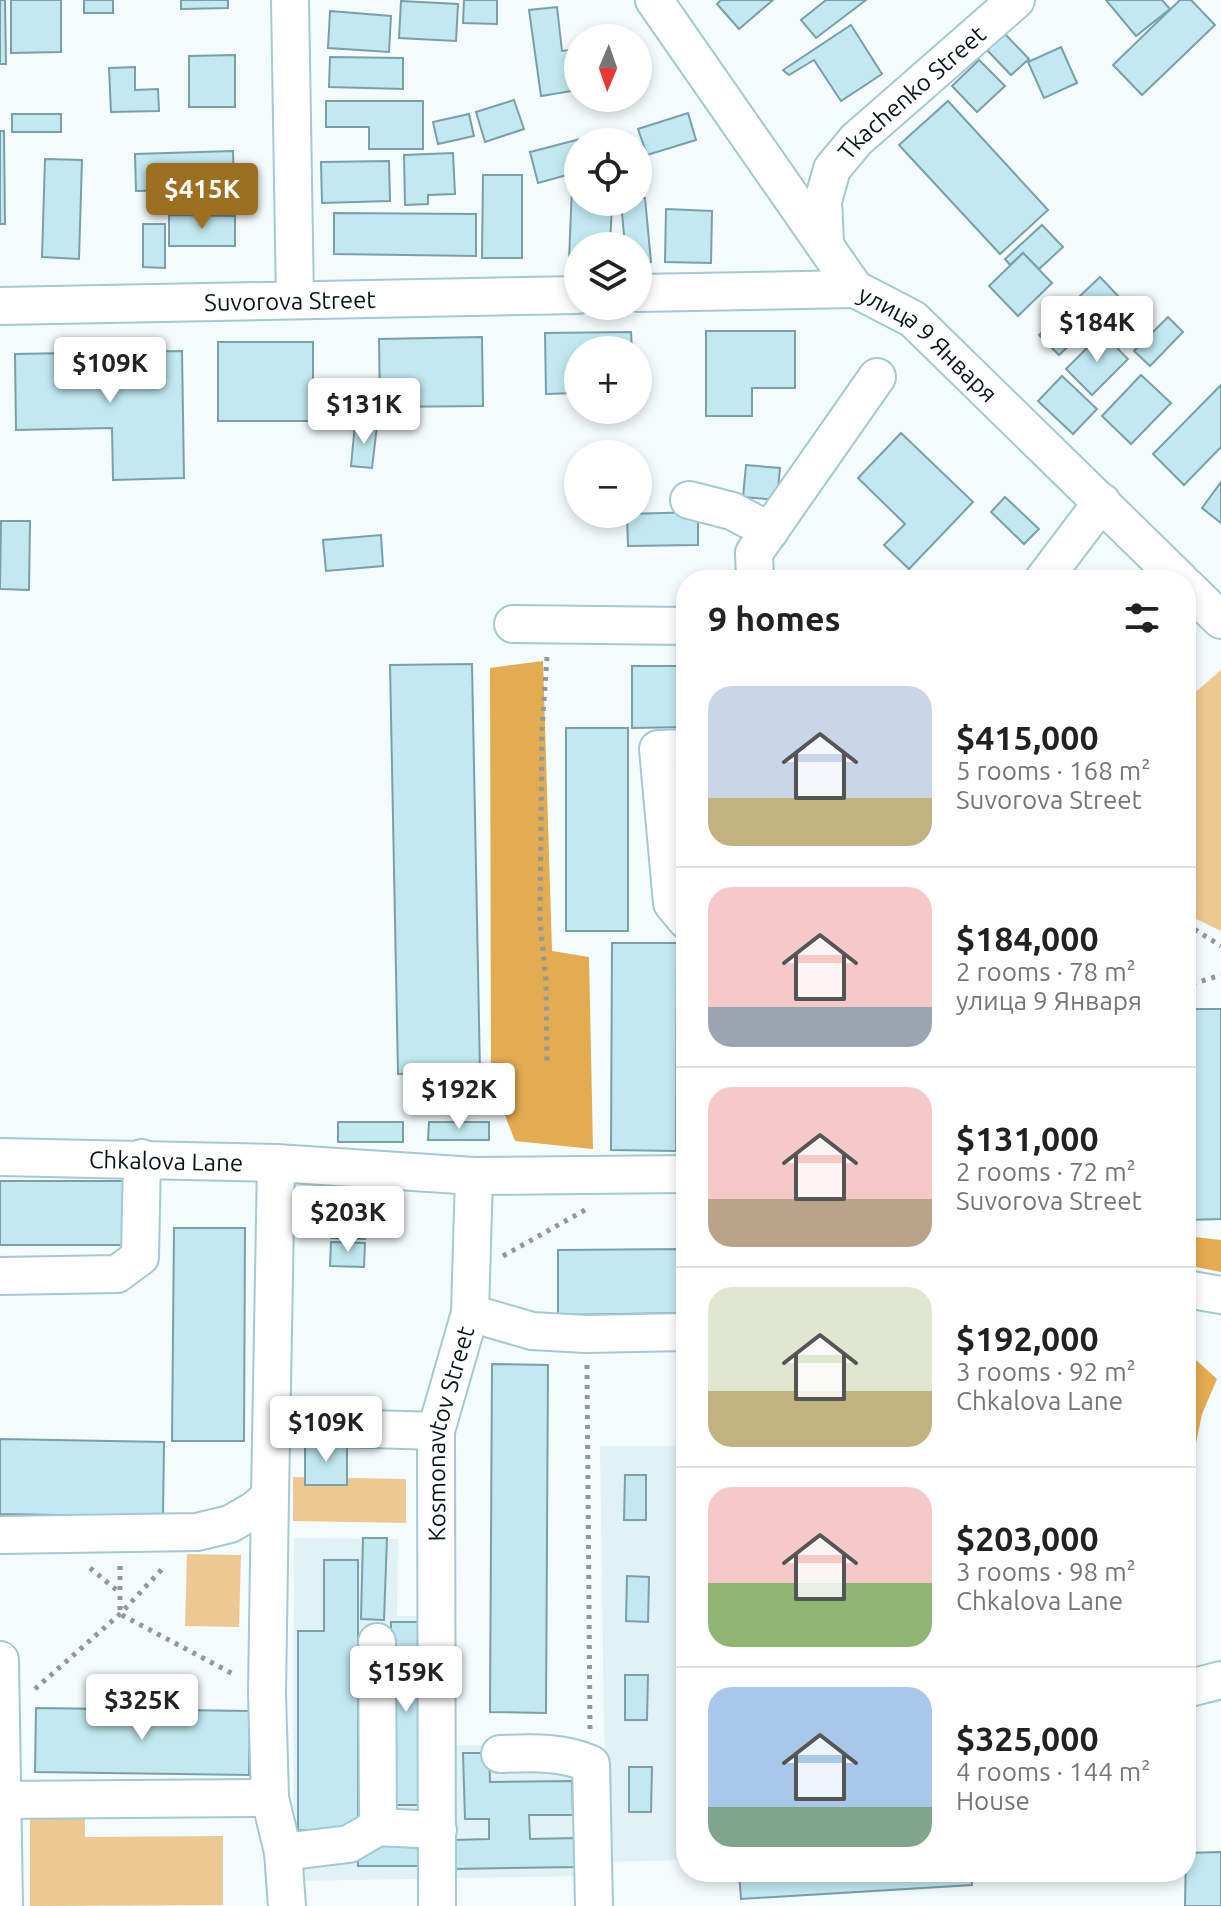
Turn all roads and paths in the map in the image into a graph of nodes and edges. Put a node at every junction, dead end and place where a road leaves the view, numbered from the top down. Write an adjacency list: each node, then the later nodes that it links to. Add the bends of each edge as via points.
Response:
1 (290, 0): 8 (street)
2 (654, 0): 4 (street, улица 9 Января)
3 (1016, 0): 4 (street, Tkachenko Street, via 856,140 832,169 823,201)
4 (825, 243): 5 (street, улица 9 Января)
5 (855, 289): 6 (street); 12 (street, улица 9 Января, via 913,319)
6 (652, 293)
7 (564, 295): 8 (street, Suvorova Street)
8 (295, 300): 9 (street, Suvorova Street)
9 (0, 306)
10 (877, 377): 13 (street)
11 (689, 500): 13 (street, via 732,511)
12 (1102, 502): 15 (street); 16 (street, улица 9 Января)
13 (770, 531): 14 (street, via 754,553)
14 (755, 570)
15 (1051, 570)
16 (1170, 570)
17 (1196, 596): 18 (street)
18 (1221, 620)
19 (513, 624): 20 (street)
20 (549, 624): 21 (street); 28 (path, via 540,921)
21 (676, 626)
22 (676, 748): 23 (street, via 658,749)
23 (676, 908)
24 (1196, 930): 25 (path)
25 (1221, 946)
26 (1221, 975): 27 (path)
27 (1196, 983)
28 (547, 1062)
29 (0, 1157): 30 (street, Chkalova Lane)
30 (142, 1158): 31 (street, Chkalova Lane); 36 (street, via 140,1257 117,1274)
31 (276, 1163): 33 (street, Chkalova Lane); 42 (street)
32 (676, 1174): 33 (street)
33 (474, 1176): 35 (street, Kosmonavtov Street)
34 (594, 1205): 35 (path)
35 (471, 1274): 39 (street, Kosmonavtov Street)
36 (0, 1276)
37 (1196, 1291): 38 (street)
38 (1221, 1295)
39 (470, 1313): 41 (street, via 532,1331); 43 (street, Kosmonavtov Street)
40 (676, 1332): 41 (street)
41 (586, 1334): 56 (path)
42 (273, 1426): 43 (street); 44 (street)
43 (436, 1431): 60 (street, Kosmonavtov Street)
44 (270, 1496): 45 (street, via 230,1524); 53 (street)
45 (197, 1532): 46 (street); 48 (path)
46 (120, 1533): 47 (street); 48 (path)
47 (0, 1535)
48 (120, 1614): 53 (path); 54 (path)
49 (377, 1642): 59 (street)
50 (0, 1660): 54 (street)
51 (1221, 1680): 52 (street)
52 (1196, 1686)
53 (267, 1693): 58 (street)
54 (1, 1719): 57 (street)
55 (500, 1754): 56 (street, via 548,1752)
56 (591, 1764): 65 (street)
57 (1, 1787): 58 (street); 62 (street)
58 (270, 1798): 61 (street)
59 (378, 1827): 60 (street); 61 (street, via 349,1844)
60 (438, 1830): 64 (street, Kosmonavtov Street)
61 (283, 1852): 63 (street)
62 (4, 1906)
63 (287, 1906)
64 (437, 1906)
65 (594, 1906)

